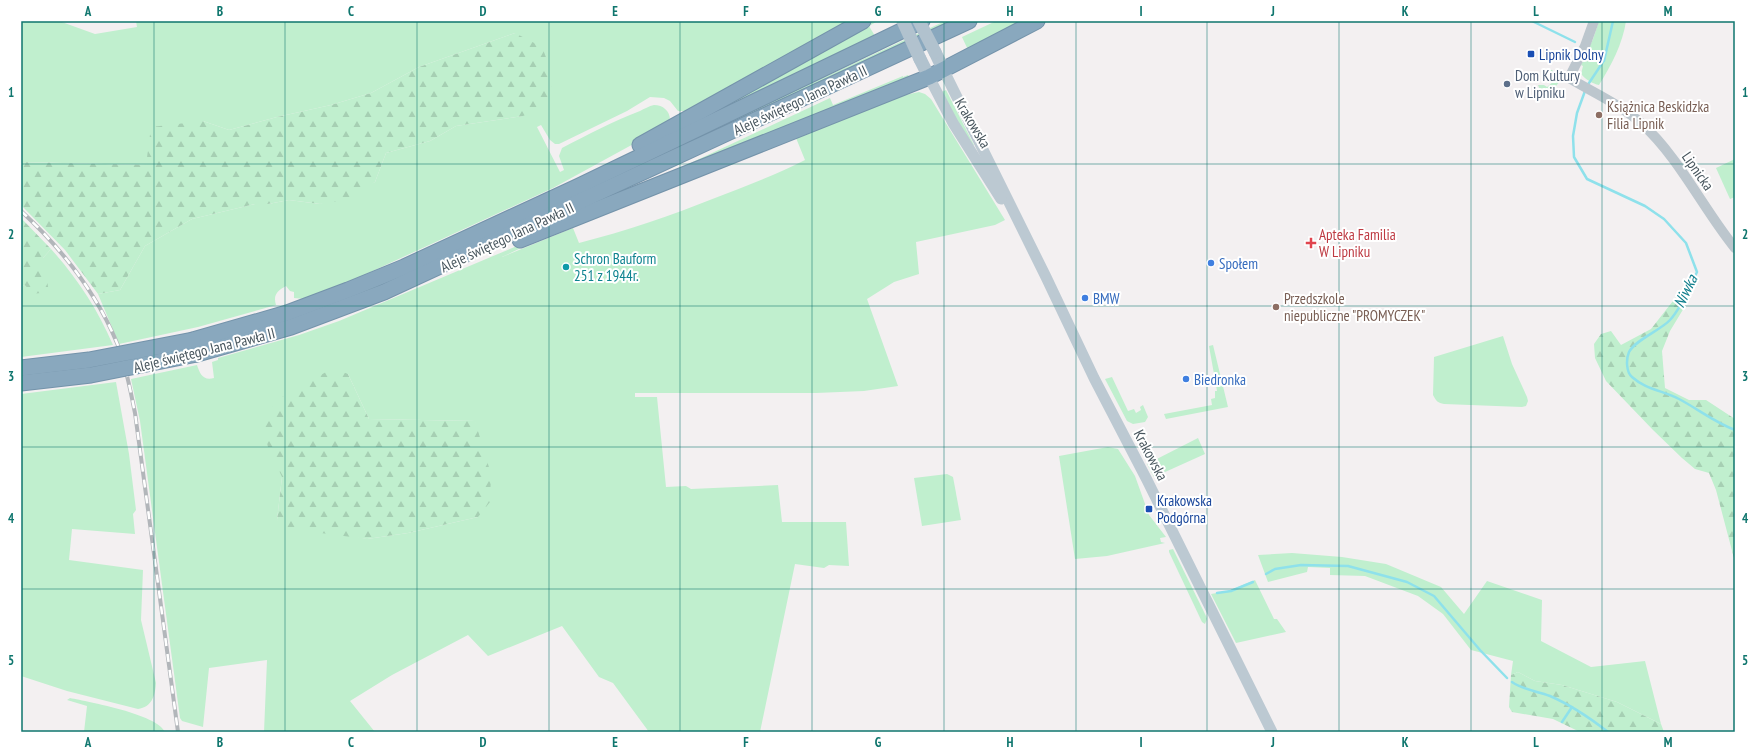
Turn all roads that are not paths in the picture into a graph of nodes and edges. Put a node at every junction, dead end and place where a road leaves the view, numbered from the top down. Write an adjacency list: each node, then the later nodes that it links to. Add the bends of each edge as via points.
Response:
1 (863, 21): 9 (highway, via 638,146)
2 (903, 21): 8 (main road, Krakowska, bridge)
3 (921, 21): 7 (main road, Krakowska, bridge); 9 (highway, Aleje świętego Jana Pawła II)
4 (969, 21): 12 (highway, Aleje świętego Jana Pawła II)
5 (1037, 21): 7 (highway)
6 (1594, 21): 11 (street, Lipnicka, via 1569,78 1625,110 1651,133)
7 (944, 70): 8 (highway); 10 (main road, Krakowska)
8 (929, 77): 10 (main road, Krakowska, via 944,109); 12 (highway, via 547,230)
9 (577, 187): 13 (highway, Aleje świętego Jana Pawła II, via 404,267)
10 (1026, 236): 16 (main road, Krakowska, via 1094,378)
11 (1735, 248)
12 (434, 270): 13 (highway, Aleje świętego Jana Pawła II, via 291,327)
13 (195, 347): 14 (highway, Aleje świętego Jana Pawła II, bridge); 15 (highway, Aleje świętego Jana Pawła II, bridge, via 90,375)
14 (21, 368)
15 (21, 383)
16 (1272, 732)

